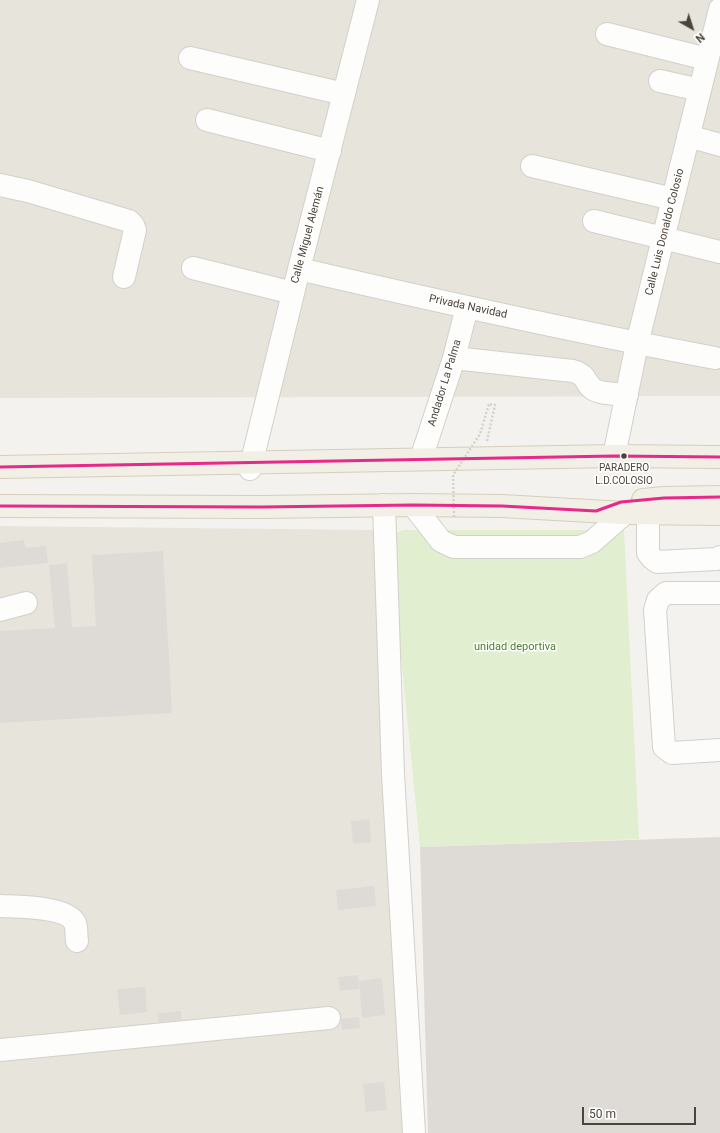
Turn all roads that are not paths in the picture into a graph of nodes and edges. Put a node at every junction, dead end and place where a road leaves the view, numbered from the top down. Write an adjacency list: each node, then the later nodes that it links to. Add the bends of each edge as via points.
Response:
1 (368, 0): 8 (street, Calle Miguel Alemán)
2 (720, 10): 5 (street, Calle Luis Donaldo Colosio)
3 (606, 34): 5 (street)
4 (190, 58): 8 (street)
5 (707, 59): 7 (street, Calle Luis Donaldo Colosio)
6 (660, 81): 7 (street)
7 (700, 90): 10 (street, Calle Luis Donaldo Colosio)
8 (344, 94): 12 (street, Calle Miguel Alemán)
9 (208, 120): 12 (street)
10 (688, 136): 11 (street); 15 (street, Calle Luis Donaldo Colosio)
11 (720, 145)
12 (330, 151): 20 (street, Calle Miguel Alemán)
13 (532, 166): 15 (street)
14 (0, 185): 21 (street, via 129,221 135,230)
15 (673, 199): 17 (street, Calle Luis Donaldo Colosio)
16 (594, 221): 17 (street)
17 (663, 239): 18 (street); 24 (street, Calle Luis Donaldo Colosio)
18 (720, 252)
19 (193, 268): 22 (street)
20 (299, 269): 22 (street, Calle Miguel Alemán); 23 (street, Privada Navidad)
21 (124, 277)
22 (293, 293): 31 (street, Calle Miguel Alemán)
23 (467, 307): 24 (street, Privada Navidad); 25 (street, Andador La Palma)
24 (638, 344): 26 (street, Privada Navidad); 27 (street, Calle Luis Donaldo Colosio)
25 (454, 358): 27 (street, via 573,370 585,377 593,389); 30 (street, Andador La Palma)
26 (715, 358)
27 (627, 395): 28 (street, Calle Luis Donaldo Colosio)
28 (614, 456): 29 (main road); 30 (main road)
29 (720, 457)
30 (421, 459): 31 (main road)
31 (244, 465): 32 (main road); 33 (main road, via 282,472)
32 (0, 467)
33 (720, 471)
34 (720, 497): 38 (main road, via 621,502)
35 (384, 505): 36 (main road); 37 (main road); 51 (street, via 393,774)
36 (413, 505): 38 (main road); 39 (street, via 441,541 454,547 580,547 592,542)
37 (0, 506)
38 (596, 511): 39 (main road)
39 (625, 513): 40 (main road)
40 (648, 513): 41 (main road); 42 (street, via 648,553 657,562)
41 (720, 514)
42 (720, 557)
43 (720, 593): 46 (street, via 666,593 658,600 654,610 664,747 672,753)
44 (26, 603): 45 (street)
45 (0, 610)
46 (720, 750)
47 (0, 906): 48 (street, via 40,907 69,915 75,923)
48 (77, 941)
49 (329, 1018): 50 (street)
50 (0, 1050)
51 (414, 1133)

